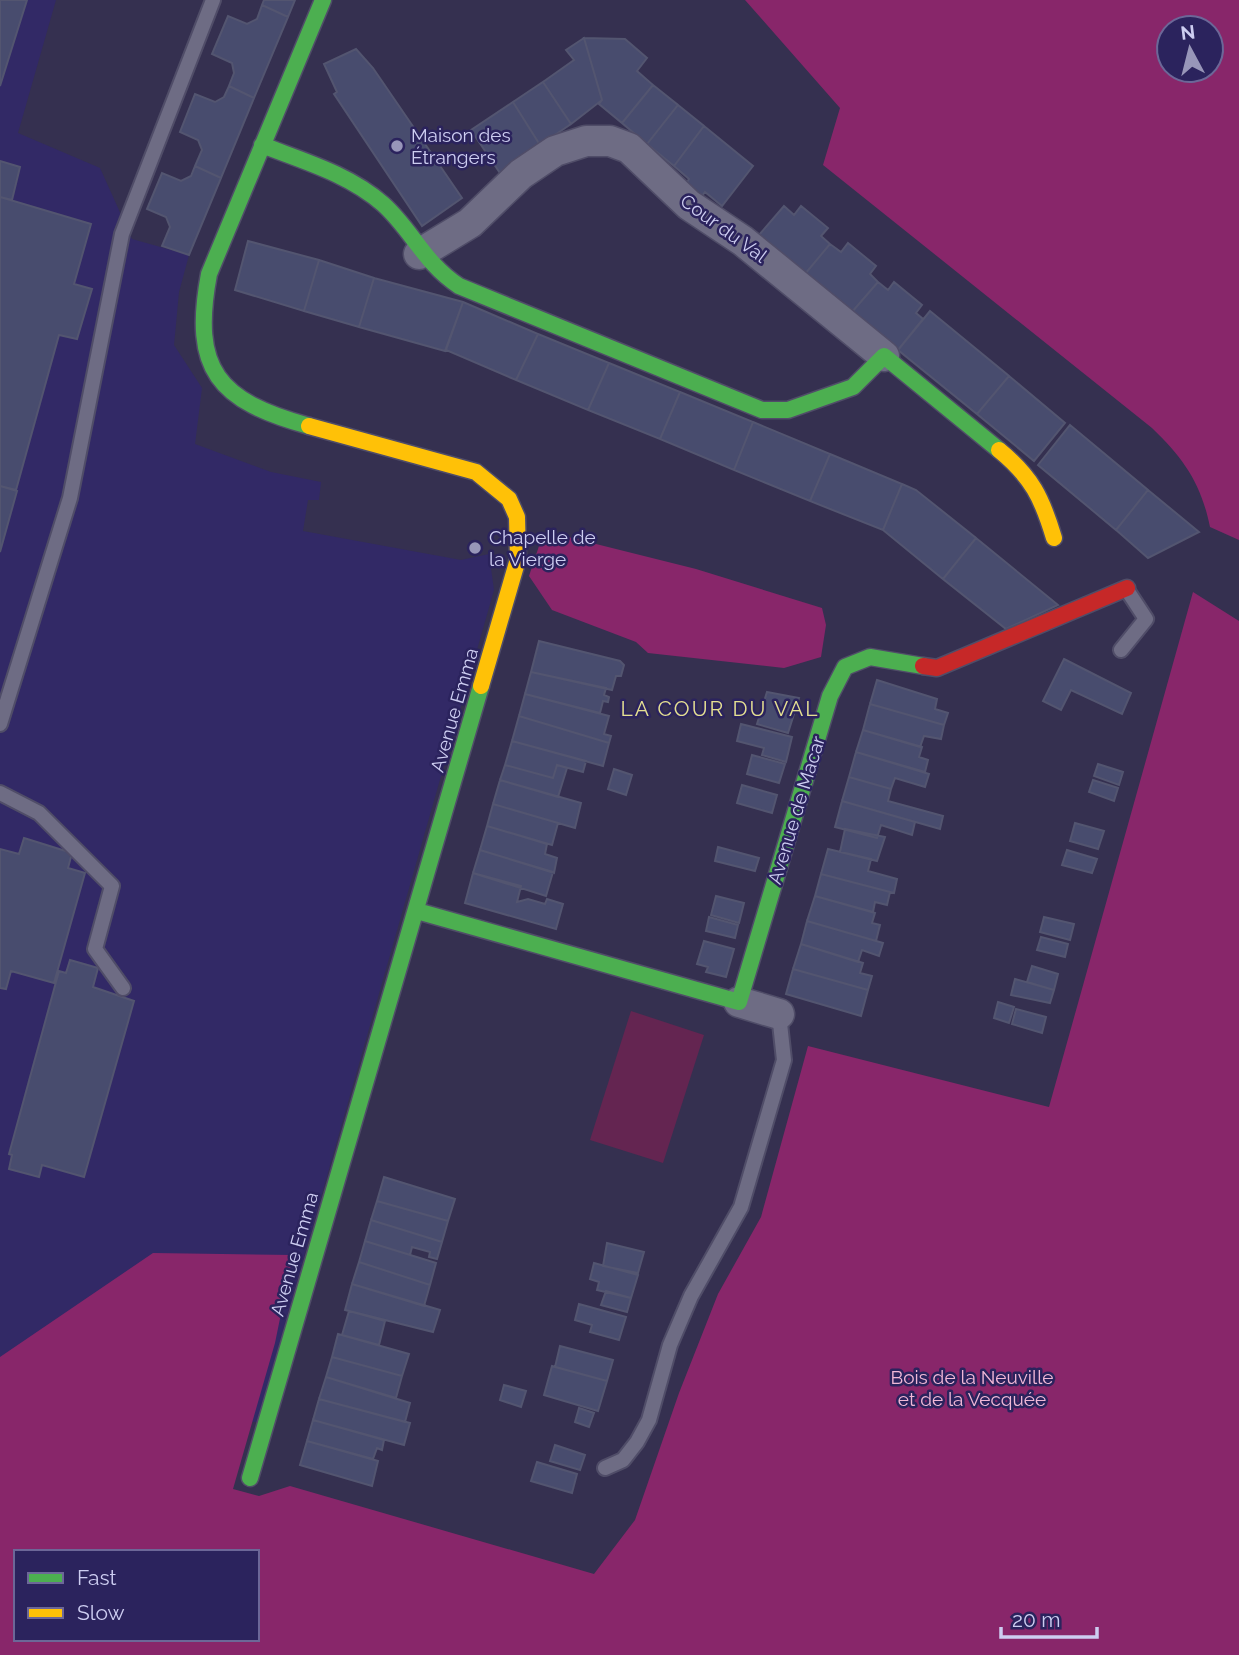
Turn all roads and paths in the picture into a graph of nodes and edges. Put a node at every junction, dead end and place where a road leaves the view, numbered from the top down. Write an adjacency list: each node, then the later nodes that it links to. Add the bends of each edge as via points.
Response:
1 (214, 0): 9 (lane, via 122,234 70,498)
2 (323, 0): 3 (street)
3 (262, 145): 4 (street, via 369,192 394,215); 11 (street, Avenue Emma, via 209,274 202,312 208,361 236,398 273,416 476,472 503,490 520,521 518,559)
4 (419, 254): 5 (street, via 459,286 762,410 788,410 853,387); 5 (street, Cour du Val, via 470,223 521,174 555,151 586,141 610,141 635,153 689,205 752,248)
5 (884, 356): 6 (street, Cour du Val, via 1021,468 1043,500)
6 (1054, 538)
7 (1127, 589): 8 (lane, via 1146,619); 13 (street, Avenue de Macar, via 937,668 870,657 845,667 830,696)
8 (1121, 650)
9 (0, 724)
10 (0, 793): 12 (lane, via 39,813 112,886 94,949)
11 (417, 911): 13 (street); 16 (street, Avenue Emma)
12 (123, 988)
13 (739, 1002): 14 (street)
14 (779, 1014): 15 (lane, via 784,1060 741,1207 691,1296 670,1345 649,1420 623,1460)
15 (605, 1468)
16 (250, 1478)

